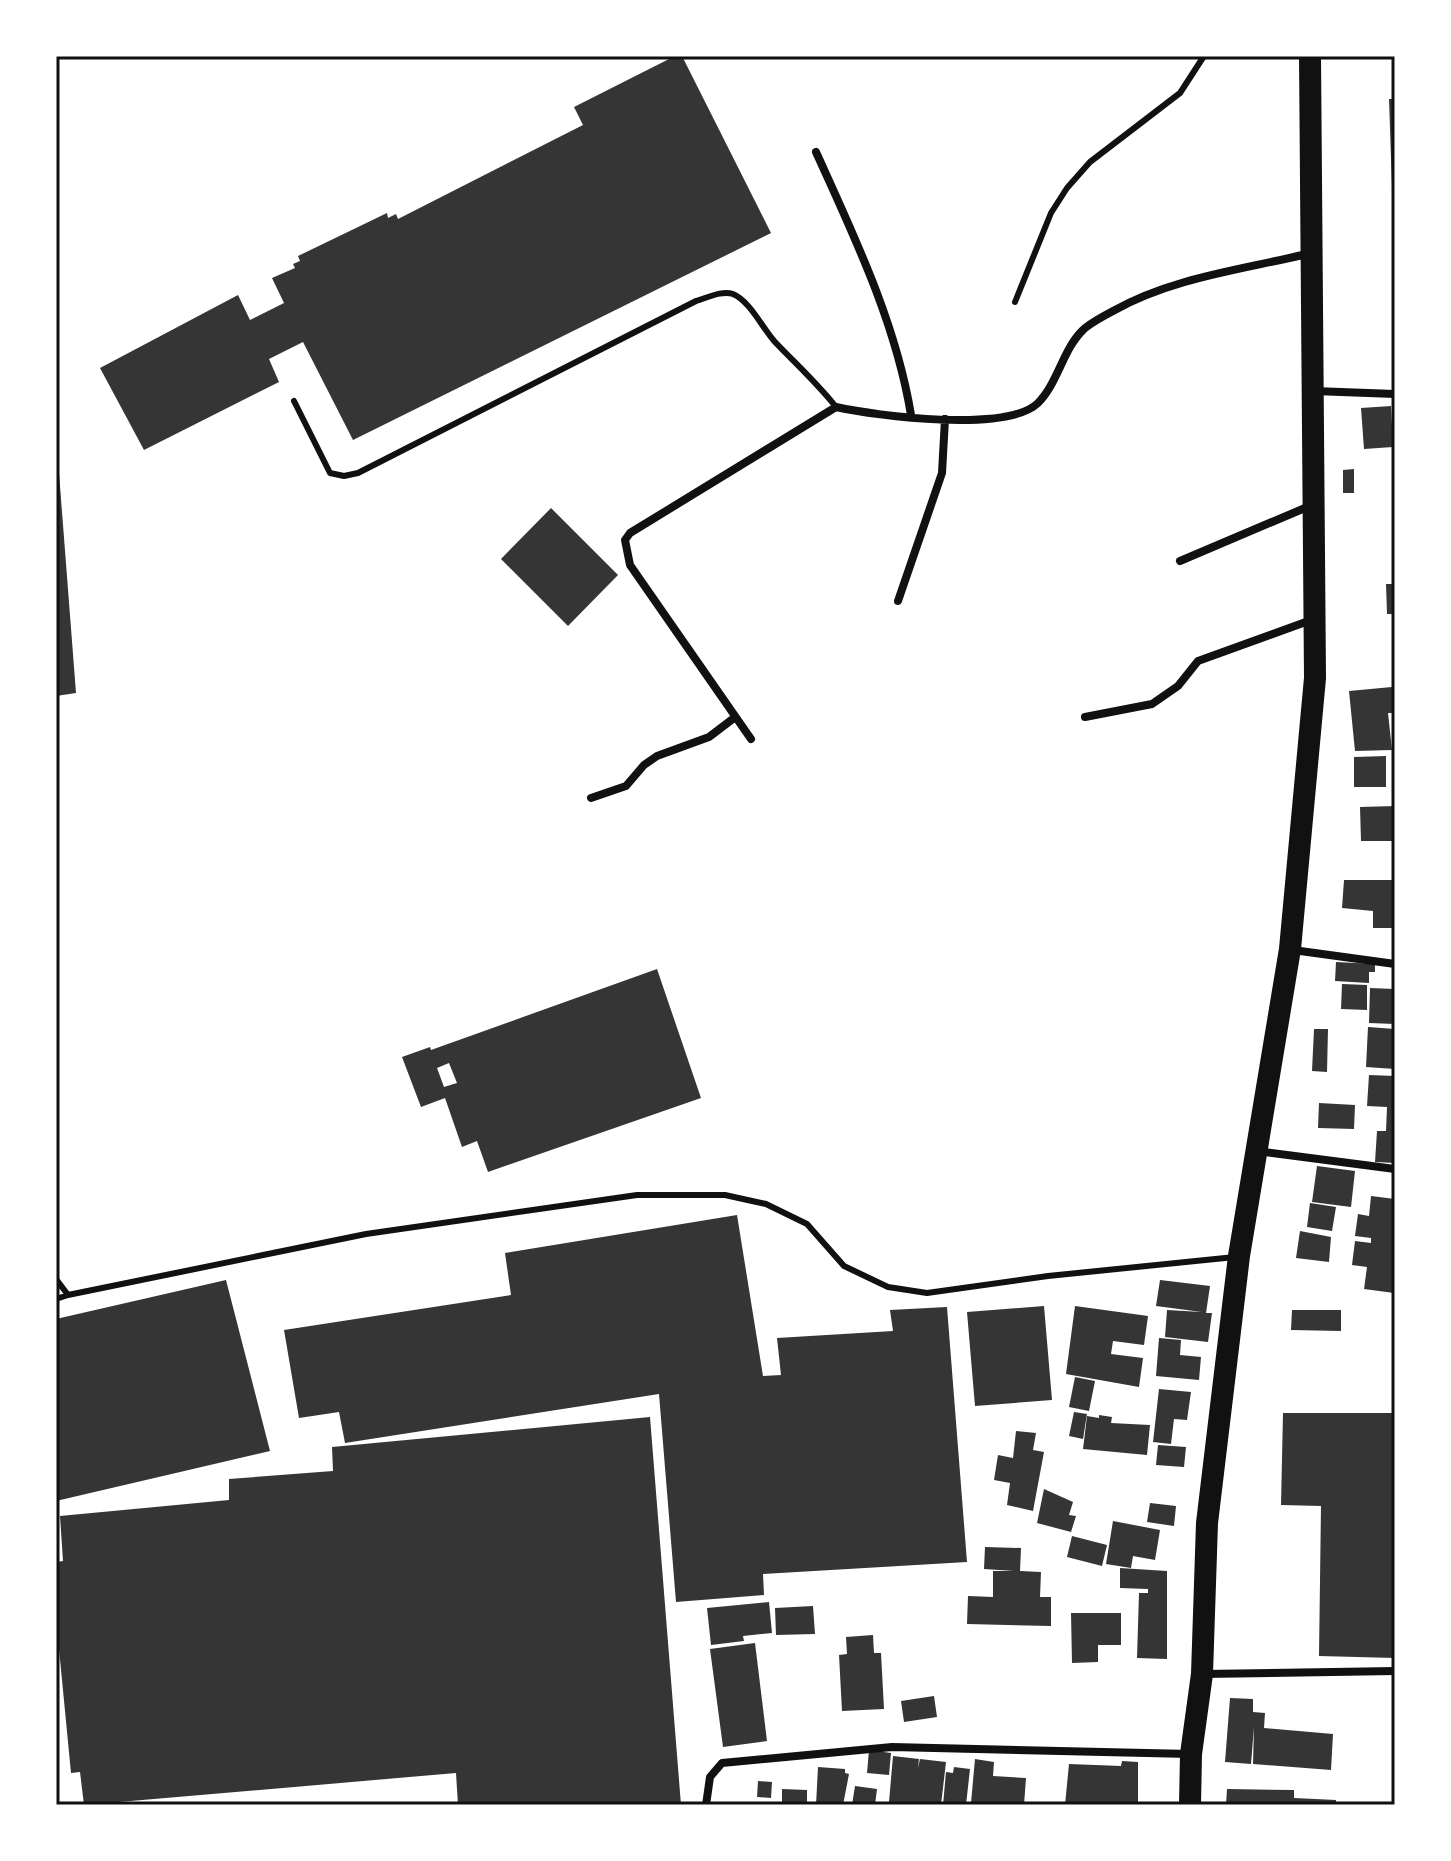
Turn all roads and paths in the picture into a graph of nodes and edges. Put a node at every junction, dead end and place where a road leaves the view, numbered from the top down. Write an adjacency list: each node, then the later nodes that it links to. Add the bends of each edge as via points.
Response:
1 (432, 56): 2 (lane)
2 (497, 56)
3 (1204, 56): 7 (lane, via 1180,93 1090,162 1067,188 1051,213)
4 (1310, 56): 6 (highway)
5 (816, 152): 12 (street, via 869,275 905,376)
6 (1312, 253): 8 (highway); 13 (street, via 1177,286 1116,310 1082,331 1037,404 1004,417)
7 (1015, 302)
8 (1313, 391): 9 (street); 14 (highway)
9 (1395, 394)
10 (294, 401): 11 (lane, via 330,473 358,473 696,301 722,293 744,304)
11 (836, 407): 12 (street); 19 (street, via 625,540 630,565)
12 (911, 415): 13 (street)
13 (945, 419): 16 (street, via 942,473)
14 (1314, 504): 15 (street); 17 (highway)
15 (1180, 561)
16 (898, 601)
17 (1315, 619): 18 (street, via 1198,661 1178,686 1152,704); 22 (highway, via 1315,678)
18 (1085, 717)
19 (734, 718): 20 (street); 21 (street, via 709,737 657,756 626,786)
20 (751, 739)
21 (591, 798)
22 (1290, 949): 23 (street); 24 (highway)
23 (1395, 964)
24 (1256, 1151): 25 (street); 26 (highway)
25 (1395, 1169)
26 (1239, 1256): 28 (lane, via 927,1293 888,1287 844,1266 807,1224 766,1204 725,1195 637,1195 366,1234); 31 (highway, via 1207,1523)
27 (56, 1279): 28 (lane)
28 (68, 1295): 29 (lane)
29 (56, 1299)
30 (1395, 1671): 31 (street)
31 (1202, 1674): 32 (highway)
32 (1191, 1754): 33 (street, via 892,1747 775,1758 716,1767); 34 (highway)
33 (706, 1805)
34 (1190, 1805)

